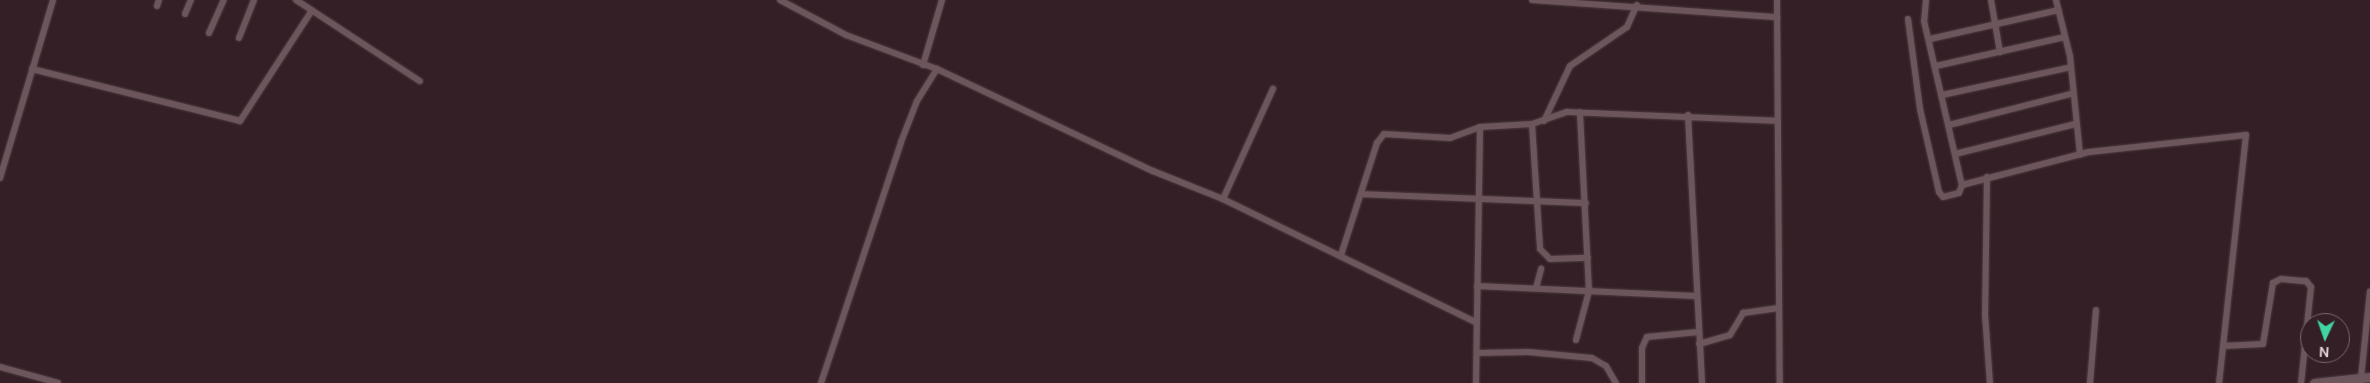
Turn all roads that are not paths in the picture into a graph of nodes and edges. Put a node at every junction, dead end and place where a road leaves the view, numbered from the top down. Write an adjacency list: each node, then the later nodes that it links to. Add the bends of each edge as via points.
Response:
1 (53, 0): 28 (street)
2 (192, 0): 16 (street)
3 (224, 0): 20 (street)
4 (254, 0): 22 (street)
5 (296, 0): 14 (street)
6 (780, 0): 25 (street, via 846,35)
7 (1532, 0): 13 (street)
8 (1777, 0): 17 (street)
9 (1926, 0): 23 (street, via 1924,21)
10 (1992, 0): 19 (street)
11 (2056, 0): 15 (street)
12 (940, 1): 25 (street)
13 (1637, 5): 17 (street); 36 (street, via 1627,27 1570,66)
14 (312, 10): 28 (street, via 240,121); 30 (street)
15 (2059, 10): 19 (street); 21 (street)
16 (185, 14)
17 (1777, 17): 37 (street)
18 (1908, 19): 46 (street, via 1920,108 1939,192 1943,197 1959,193)
19 (1995, 22): 23 (street); 24 (street)
20 (209, 33)
21 (2065, 37): 24 (street); 27 (street)
22 (239, 38)
23 (1930, 39): 26 (street)
24 (2000, 52): 26 (street)
25 (923, 65): 29 (street)
26 (1936, 66): 33 (street)
27 (2071, 67): 32 (street); 33 (street)
28 (32, 69): 45 (street)
29 (937, 69): 48 (street, via 1153,171); 73 (street, via 917,101 901,142)
30 (420, 81)
31 (1273, 89): 48 (street)
32 (2071, 94): 39 (street); 40 (street)
33 (1942, 95): 39 (street)
34 (1580, 112): 35 (street); 36 (street); 51 (street)
35 (1688, 115): 37 (street); 59 (street)
36 (1544, 121): 38 (street)
37 (1778, 121): 61 (street)
38 (1532, 124): 41 (street); 50 (street)
39 (1948, 124): 42 (street)
40 (2075, 124): 42 (street); 43 (street)
41 (1480, 128): 47 (street, via 1441,139 1384,134 1377,143); 49 (street)
42 (1955, 154): 46 (street)
43 (2080, 154): 44 (street); 68 (street, via 2246,135)
44 (1988, 177): 46 (street); 79 (street, via 1985,314)
45 (0, 178)
46 (1962, 185)
47 (1361, 194): 49 (street); 52 (street)
48 (1223, 199): 52 (street)
49 (1479, 201): 50 (street); 55 (street)
50 (1538, 202): 51 (street); 53 (street, via 1542,254 1550,259)
51 (1586, 203): 53 (street)
52 (1341, 255): 63 (street)
53 (1588, 258): 57 (street)
54 (1541, 269): 56 (street)
55 (1477, 286): 56 (street); 63 (street)
56 (1536, 288): 57 (street)
57 (1589, 291): 59 (street); 66 (street)
58 (2370, 291): 60 (street)
59 (1696, 296): 64 (street)
60 (2369, 301): 65 (street)
61 (1779, 308): 67 (street, via 1743,313 1730,335); 78 (street)
62 (2096, 310): 80 (street)
63 (1474, 322): 69 (street)
64 (1698, 332): 67 (street); 76 (street, via 1647,337 1642,348)
65 (2367, 337): 71 (street)
66 (1576, 340)
67 (1699, 344): 77 (street)
68 (2223, 346): 81 (street); 82 (street, via 2264,344 2272,283 2282,279 2306,281 2311,288)
69 (1477, 353): 74 (street); 75 (street, via 1528,352 1592,358 1606,366)
70 (0, 367): 72 (street)
71 (2366, 378): 83 (main road)
72 (58, 383)
73 (821, 383)
74 (1476, 383)
75 (1616, 383)
76 (1642, 383)
77 (1702, 383)
78 (1780, 383)
79 (1990, 383)
80 (2090, 383)
81 (2219, 383)
82 (2302, 383)
83 (2314, 383)

